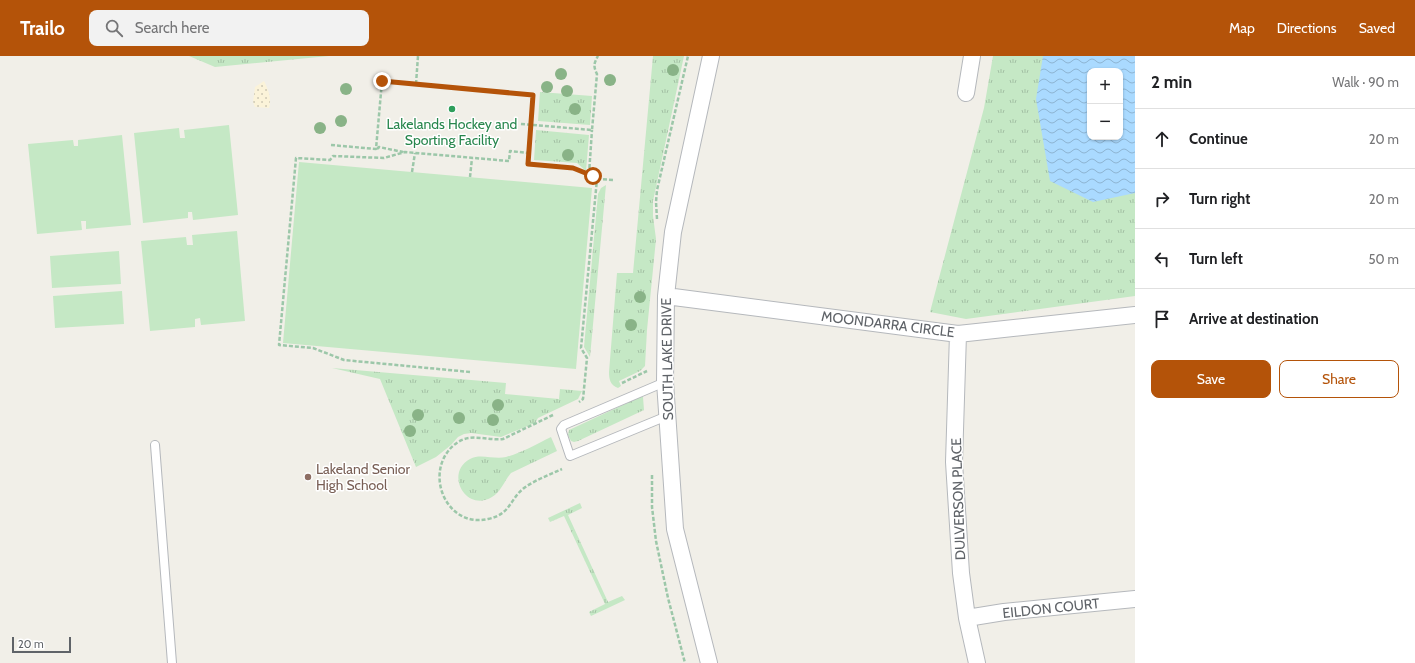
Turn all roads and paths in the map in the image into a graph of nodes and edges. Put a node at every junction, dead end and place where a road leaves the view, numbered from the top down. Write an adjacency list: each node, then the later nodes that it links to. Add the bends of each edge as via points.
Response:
1 (418, 56): 5 (path)
2 (598, 56): 9 (path, via 594,63 597,74)
3 (711, 56): 21 (street, SOUTH LAKE DRIVE, via 673,232)
4 (972, 56): 6 (street)
5 (416, 84): 8 (path, via 533,95); 11 (path, via 382,81)
6 (966, 93)
7 (521, 124): 8 (path)
8 (530, 125): 9 (path); 14 (path)
9 (592, 130): 17 (path)
10 (331, 145): 11 (path)
11 (376, 149): 12 (path, via 379,147)
12 (405, 152): 13 (path); 24 (path, via 384,158 296,158 278,345 313,348 344,360)
13 (415, 152): 15 (path); 16 (path)
14 (528, 153): 15 (path, via 510,151 509,161); 17 (path, via 528,164 573,168)
15 (472, 158): 18 (path)
16 (412, 172)
17 (588, 174): 19 (path)
18 (470, 177)
19 (597, 179): 20 (path); 26 (path, via 581,348 587,358 583,399)
20 (615, 180)
21 (666, 296): 23 (street, MOONDARRA CIRCLE); 25 (street, SOUTH LAKE DRIVE)
22 (1135, 315): 23 (street, MOONDARRA CIRCLE)
23 (958, 334): 33 (street, DULVERSON PLACE, via 954,462 961,573)
24 (470, 372)
25 (665, 382): 28 (street, SOUTH LAKE DRIVE); 28 (lane, via 564,424 561,429 570,456)
26 (578, 402)
27 (560, 412): 31 (path, via 502,439 470,438 458,442 446,454 440,467 439,479 446,502 455,511 465,517 486,520 497,517 507,509 523,489)
28 (667, 416): 36 (street, SOUTH LAKE DRIVE, via 675,529)
29 (155, 445): 34 (lane)
30 (652, 468): 35 (path, via 652,507 656,541)
31 (562, 469)
32 (1135, 599): 33 (street, EILDON COURT)
33 (967, 618): 37 (street, DULVERSON PLACE)
34 (172, 663)
35 (685, 663)
36 (709, 663)
37 (977, 663)

